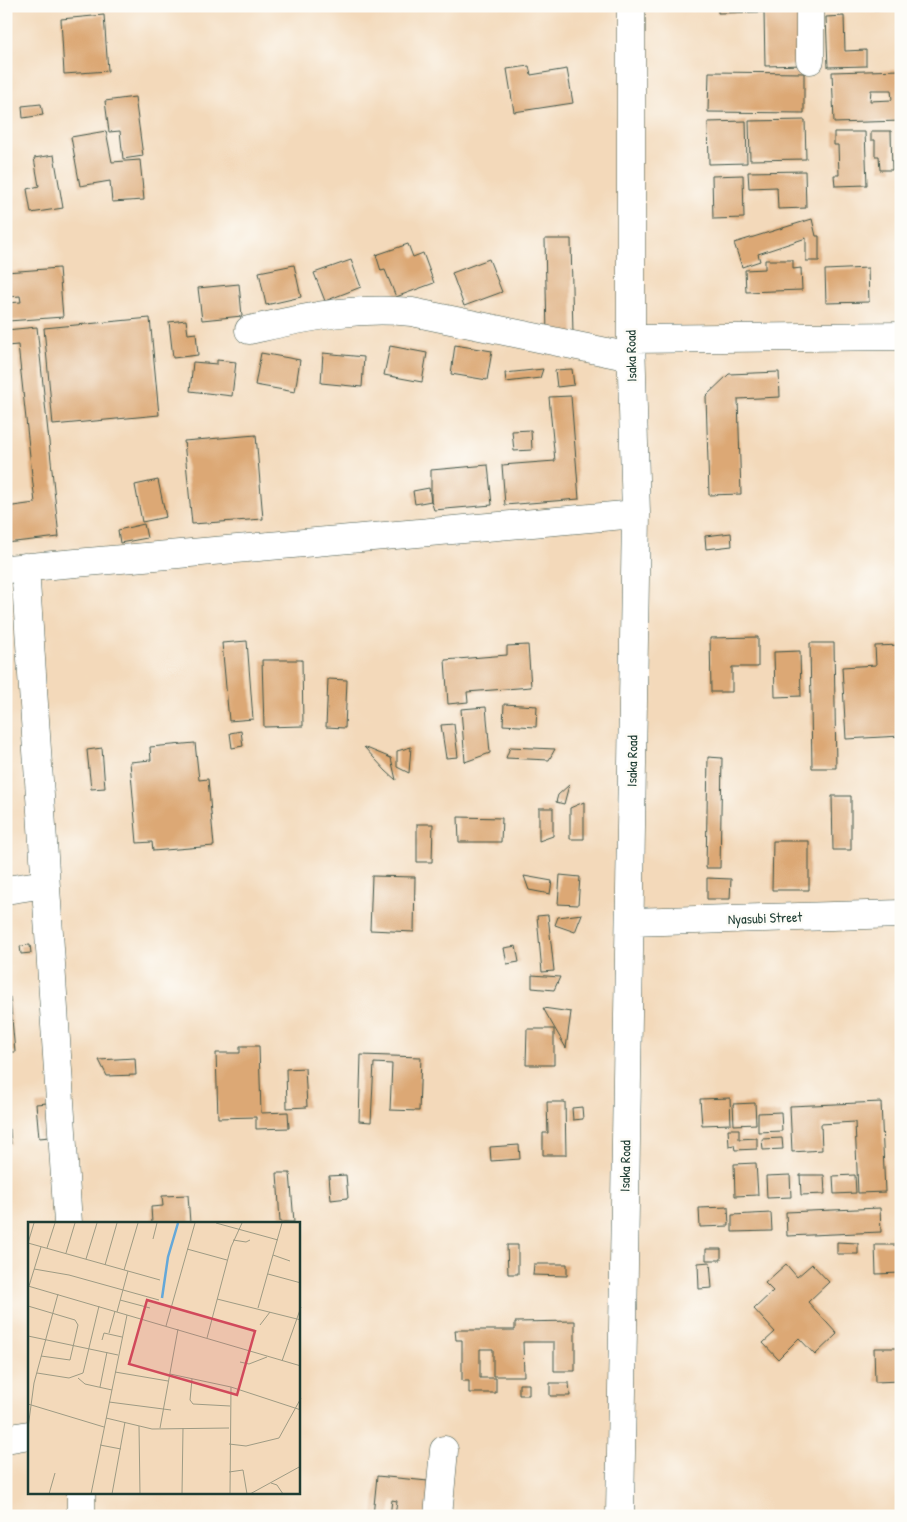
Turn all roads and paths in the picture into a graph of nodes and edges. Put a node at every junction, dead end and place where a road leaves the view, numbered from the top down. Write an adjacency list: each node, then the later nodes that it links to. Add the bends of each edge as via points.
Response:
1 (631, 6): 6 (street, Isaka Road)
2 (810, 6): 3 (street)
3 (810, 60)
4 (249, 330): 6 (street, via 331,312 381,308 626,356)
5 (901, 336): 6 (street)
6 (631, 347): 7 (street, Isaka Road)
7 (636, 514): 8 (street); 12 (street, Isaka Road)
8 (16, 568): 9 (street)
9 (45, 884): 10 (street); 13 (street)
10 (6, 890)
11 (901, 914): 12 (street, Nyasubi Street)
12 (630, 922): 20 (street, Isaka Road)
13 (68, 1222)
14 (28, 1435): 15 (street)
15 (6, 1439)
16 (444, 1450): 19 (street)
17 (82, 1494): 18 (street)
18 (81, 1516)
19 (438, 1516)
20 (620, 1516)

